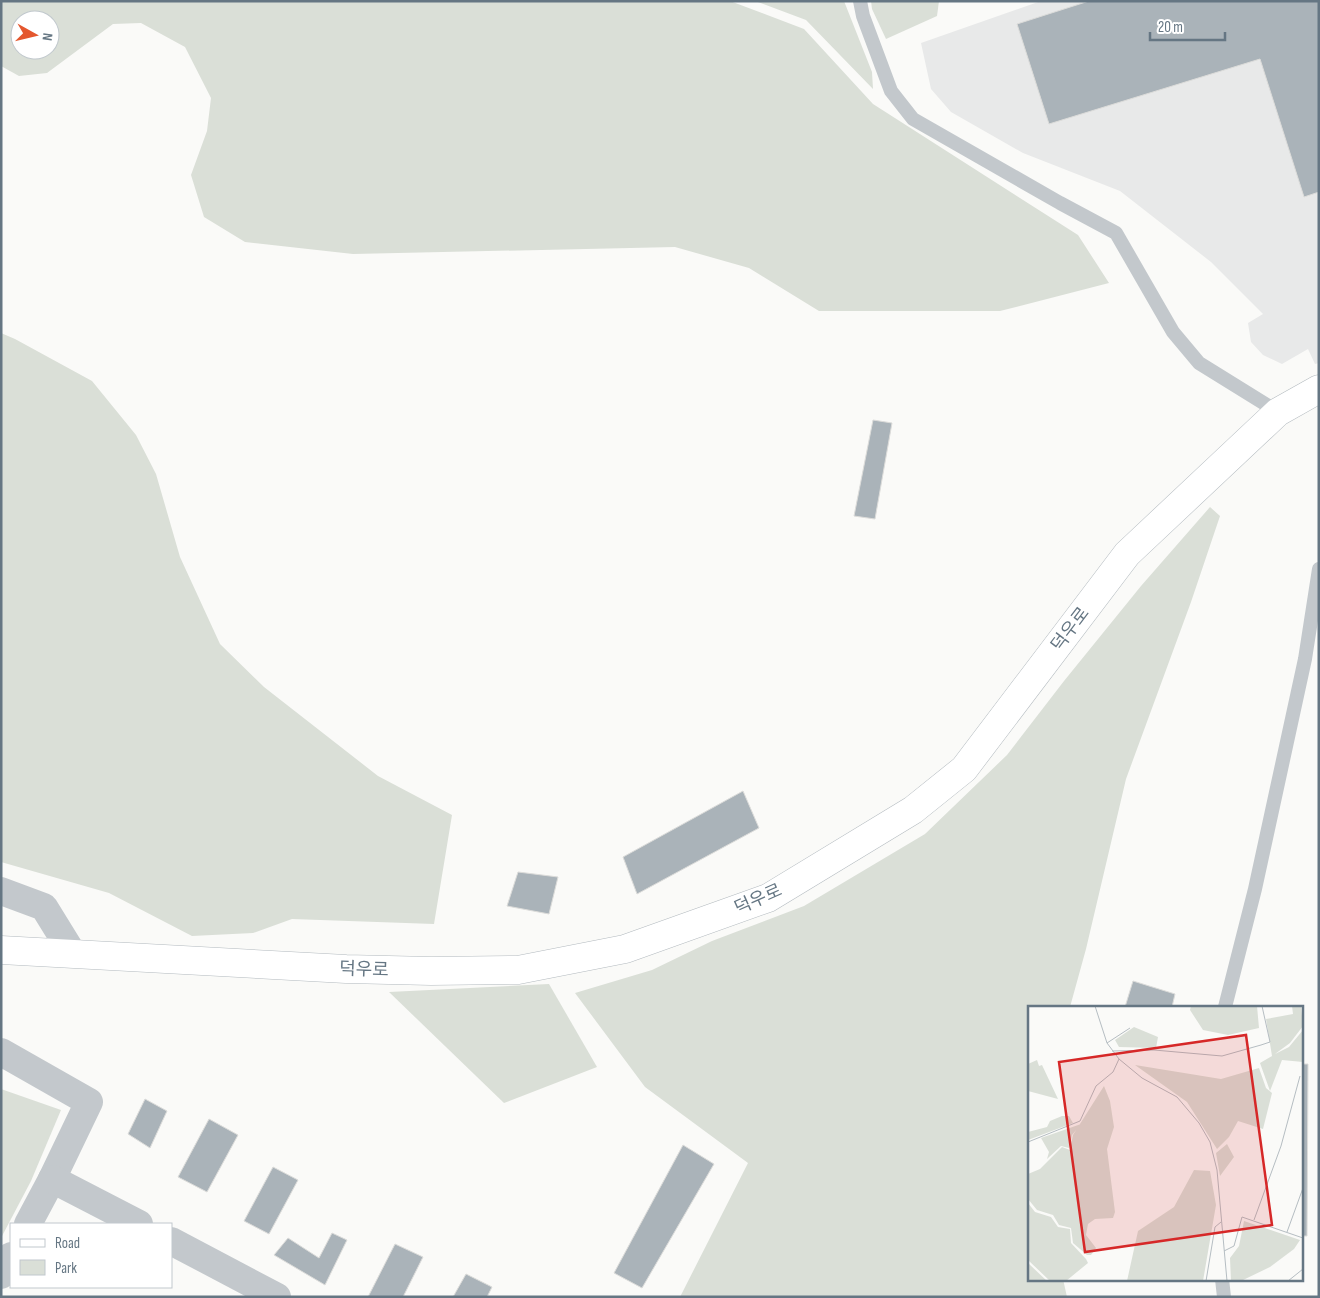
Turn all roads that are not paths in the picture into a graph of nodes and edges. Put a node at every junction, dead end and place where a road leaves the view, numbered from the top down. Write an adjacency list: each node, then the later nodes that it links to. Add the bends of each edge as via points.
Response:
1 (860, 1): 3 (lane, via 891,91 913,119 1116,233 1173,332 1199,363)
2 (1319, 389): 3 (street, 덕우로)
3 (1278, 412): 7 (street, 덕우로, via 1127,554 964,769 913,810 768,898 625,949 518,970 346,968)
4 (1319, 569): 8 (lane, via 1305,659 1255,889)
5 (1, 892): 7 (street, via 44,907)
6 (1, 950): 7 (street, 덕우로)
7 (74, 954)
8 (1225, 1006)
9 (1, 1052): 10 (street, via 90,1102)
10 (52, 1179): 11 (street); 12 (street)
11 (29, 1223)
12 (137, 1223)
13 (172, 1242): 17 (street)
14 (10, 1258): 15 (street)
15 (1, 1275)
16 (1222, 1280): 18 (lane)
17 (276, 1297)
18 (1224, 1297)

